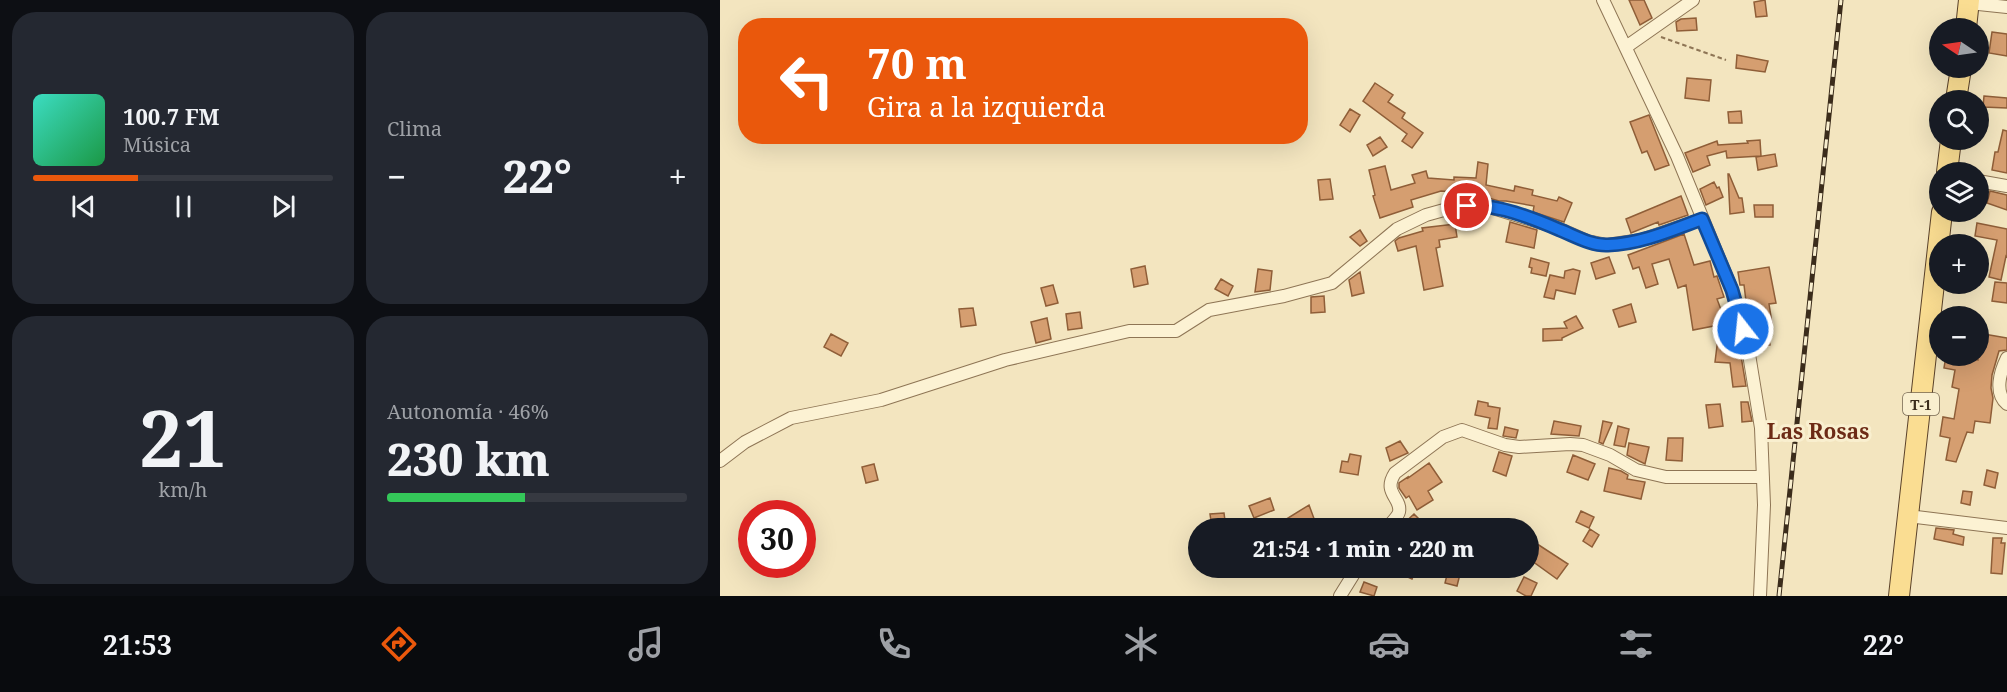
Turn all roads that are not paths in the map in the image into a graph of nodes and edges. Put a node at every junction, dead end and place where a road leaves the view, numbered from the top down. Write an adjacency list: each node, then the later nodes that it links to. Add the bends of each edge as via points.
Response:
1 (1604, 0): 6 (street)
2 (1693, 0): 6 (street)
3 (1969, 1): 4 (street); 5 (main road)
4 (2007, 6)
5 (1967, 18)
6 (1626, 47): 9 (street)
7 (1989, 183): 8 (street)
8 (2007, 186)
9 (1702, 219): 13 (street, via 1641,240 1607,245 1484,205 1451,208 1397,229 1332,283 1209,310 1176,331 1119,333 1005,360 881,400 791,418 745,442); 14 (street, via 1732,290 1748,348 1761,428)
10 (1941, 222): 15 (main road, T-1)
11 (2007, 358): 12 (street, via 1999,390)
12 (2007, 404)
13 (720, 461)
14 (1763, 477): 16 (street, via 1666,477 1636,470 1583,445 1519,447 1462,430 1443,437 1395,473 1390,490 1400,511); 20 (street)
15 (1908, 516): 17 (street); 21 (main road, T-1)
16 (1396, 518)
17 (2007, 528)
18 (1351, 578): 19 (street)
19 (1340, 596)
20 (1760, 596)
21 (1899, 596)

